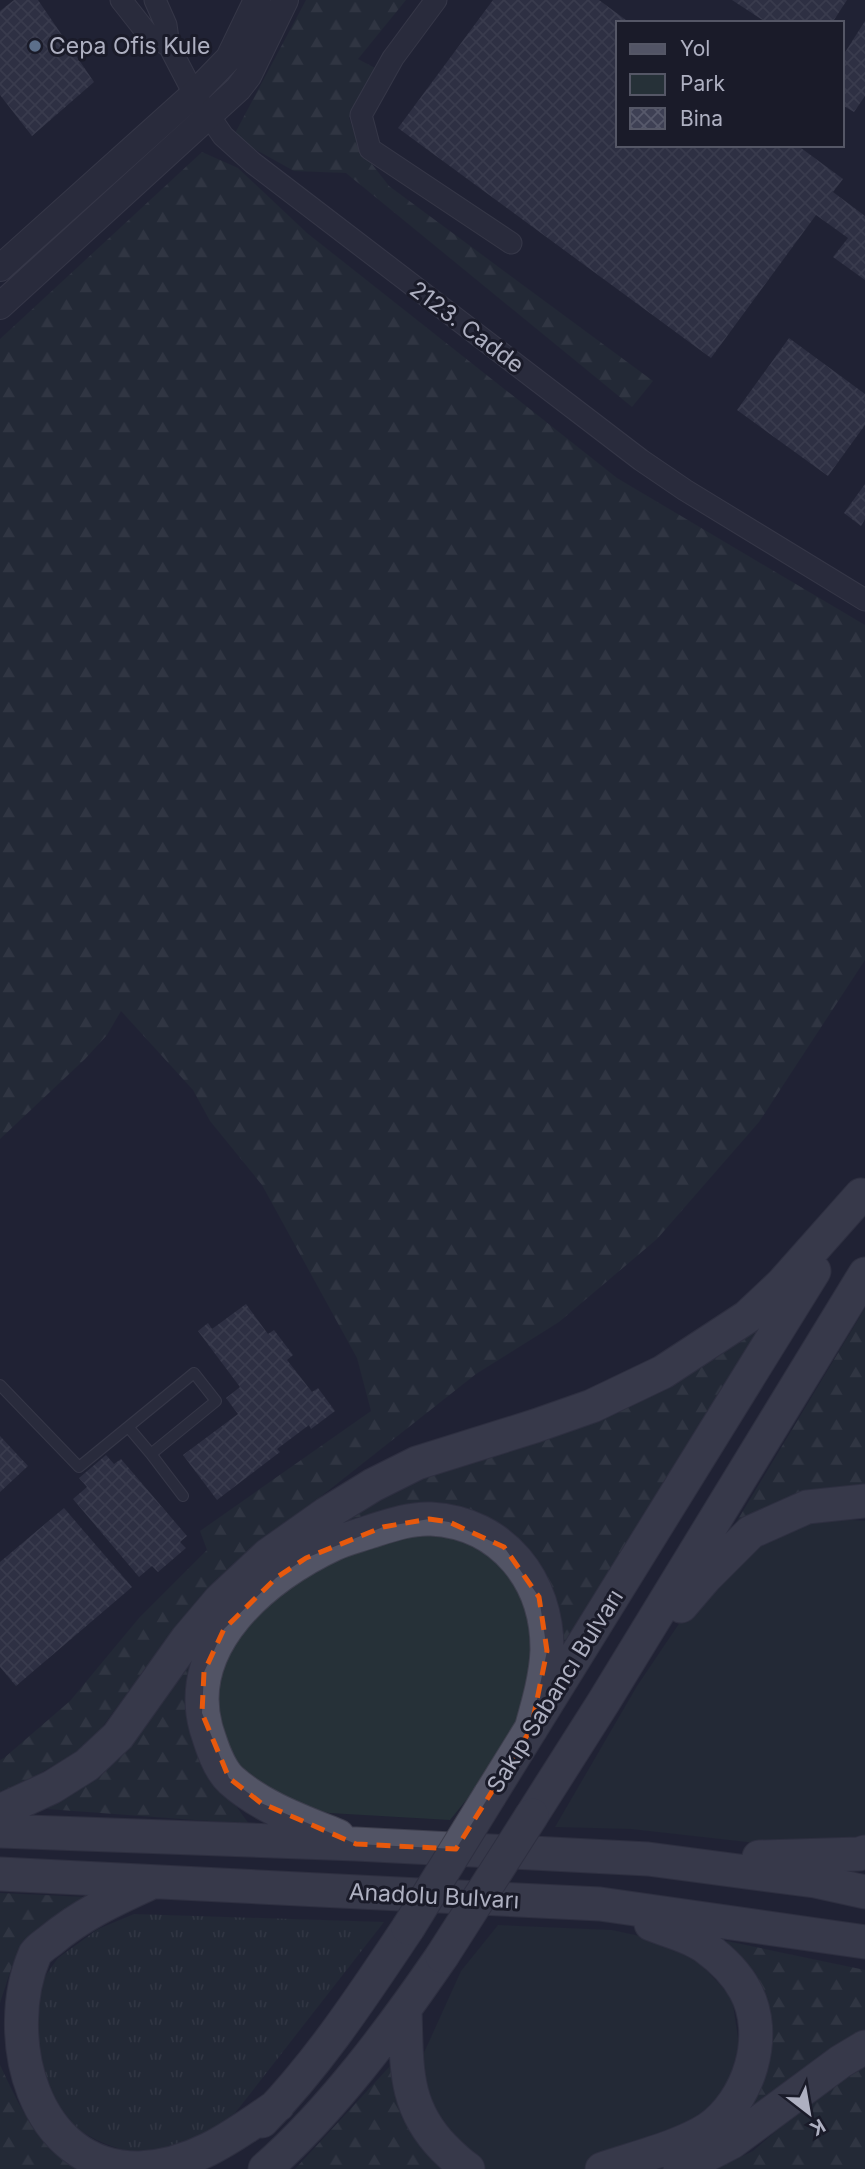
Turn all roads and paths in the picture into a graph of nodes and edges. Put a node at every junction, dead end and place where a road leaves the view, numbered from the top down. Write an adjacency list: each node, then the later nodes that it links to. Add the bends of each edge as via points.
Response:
1 (121, 0): 6 (street, 2123. Cadde, via 147,33)
2 (155, 0): 6 (street)
3 (257, 0): 7 (street, via 234,51)
4 (285, 0): 8 (street, via 248,76)
5 (436, 0): 9 (street, via 393,58 361,115 370,149)
6 (169, 46): 7 (street, 2123. Cadde)
7 (194, 94): 8 (street, 2123. Cadde); 10 (street)
8 (209, 117): 11 (street); 12 (street, 2123. Cadde, via 253,163 641,460)
9 (512, 243)
10 (0, 268)
11 (0, 306)
12 (865, 600)
13 (863, 1191): 21 (main road, Sakıp Sabancı Bulvarı); 22 (main road, via 747,1317 663,1372 581,1410 416,1463 373,1485 268,1555 187,1639 118,1737 87,1765 52,1787)
14 (865, 1274): 20 (main road, Sakıp Sabancı Bulvarı)
15 (0, 1385): 16 (lane, via 79,1467)
16 (130, 1428): 17 (lane); 17 (lane, via 194,1373 216,1401)
17 (151, 1454): 18 (lane)
18 (183, 1496)
19 (865, 1501): 20 (main road, via 807,1507 751,1532 705,1578)
20 (603, 1703): 32 (main road, Sakıp Sabancı Bulvarı, bridge)
21 (531, 1729): 24 (main road, via 547,1651 544,1617 530,1578 504,1547 450,1522 429,1519 336,1543 306,1558 276,1578 224,1629 204,1672 202,1713 211,1746 229,1778 261,1803); 34 (main road, Sakıp Sabancı Bulvarı, bridge, via 408,1928 344,2023)
22 (0, 1811)
23 (0, 1831): 24 (main road, Anadolu Bulvarı)
24 (356, 1844): 26 (main road, Anadolu Bulvarı)
25 (865, 1852): 26 (main road)
26 (648, 1859): 29 (main road, Anadolu Bulvarı)
27 (0, 1874): 28 (main road, Anadolu Bulvarı)
28 (152, 1882): 30 (main road, Anadolu Bulvarı); 34 (main road, via 101,1905 65,1928 36,1952 26,1968 11,2012 8,2041 20,2086 32,2108 46,2129 80,2154 104,2165 136,2168 166,2166 197,2156)
29 (865, 1892)
30 (600, 1904): 31 (main road, Anadolu Bulvarı); 38 (main road, via 703,1945 745,1990 756,2031 748,2078 723,2117 688,2140)
31 (865, 1942)
32 (405, 2011): 36 (main road, Sakıp Sabancı Bulvarı, via 331,2101); 37 (main road, via 408,2076 419,2116)
33 (865, 2047): 39 (main road, via 732,2142)
34 (278, 2105): 35 (main road, Sakıp Sabancı Bulvarı)
35 (212, 2169)
36 (265, 2169)
37 (468, 2169)
38 (602, 2169)
39 (680, 2169)

